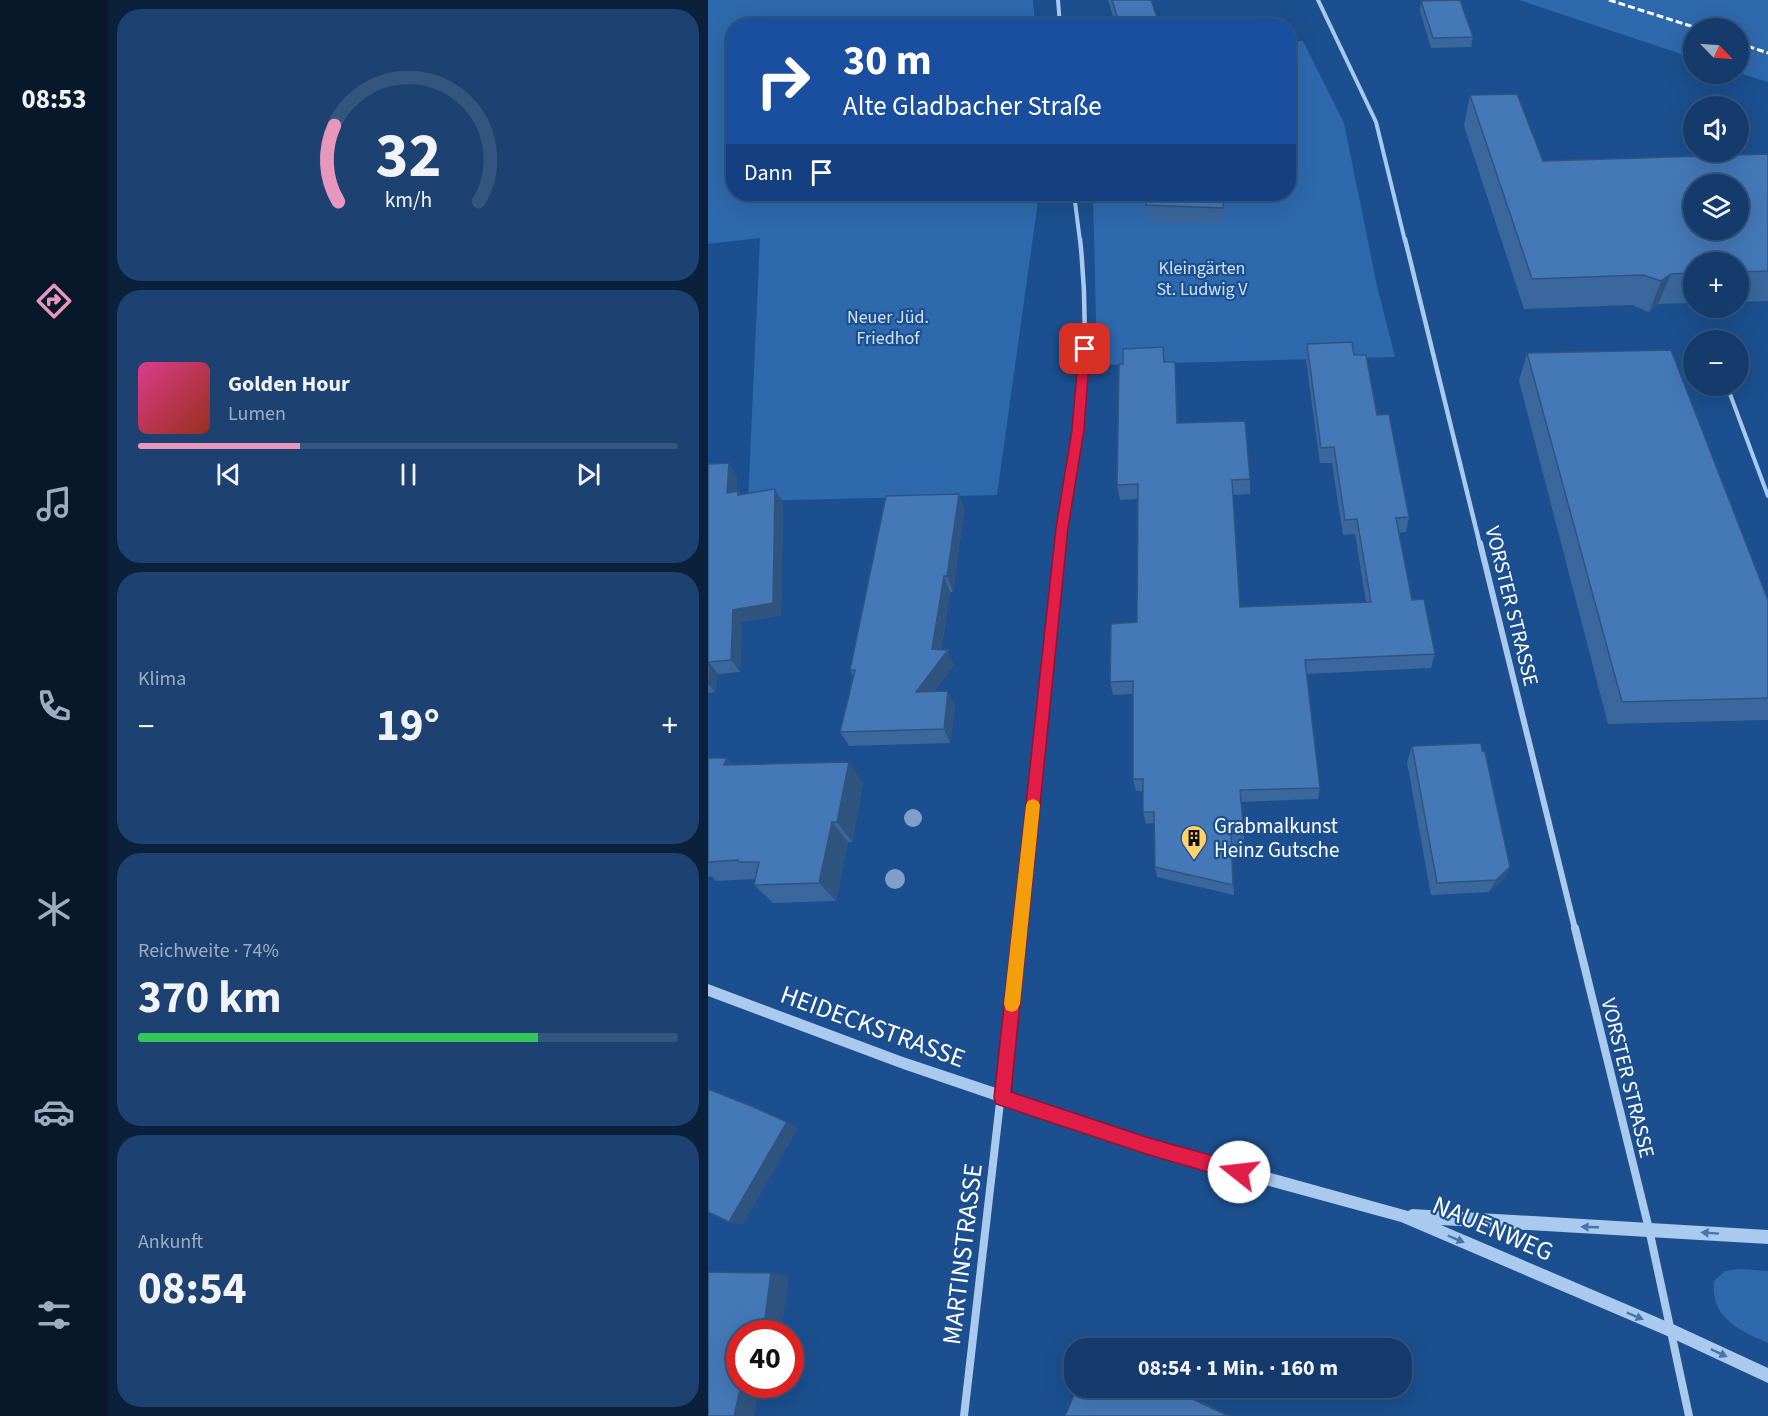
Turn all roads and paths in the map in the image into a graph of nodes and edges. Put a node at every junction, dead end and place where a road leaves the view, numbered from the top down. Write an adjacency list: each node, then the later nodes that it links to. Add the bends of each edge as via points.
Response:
1 (1058, 0): 3 (street)
2 (1318, 0): 10 (street, VORSTER STRASSE, via 1376,122)
3 (1059, 18)
4 (1075, 201): 8 (street, MARTINSTRASSE, via 1084,276 1084,361 1061,540)
5 (1731, 396): 6 (lane)
6 (1768, 496)
7 (708, 990): 8 (street, HEIDECKSTRASSE)
8 (1002, 1098): 9 (street, HEIDECKSTRASSE, via 1149,1146); 14 (street, MARTINSTRASSE)
9 (1402, 1215): 10 (street, NAUENWEG, one-way to 9); 12 (street, NAUENWEG, one-way to 12)
10 (1648, 1229): 11 (street, NAUENWEG, one-way to 10); 12 (street, VORSTER STRASSE)
11 (1768, 1237)
12 (1670, 1330): 13 (street, NAUENWEG, one-way to 13); 15 (street, VORSTER STRASSE)
13 (1768, 1376)
14 (964, 1416)
15 (1689, 1416)

